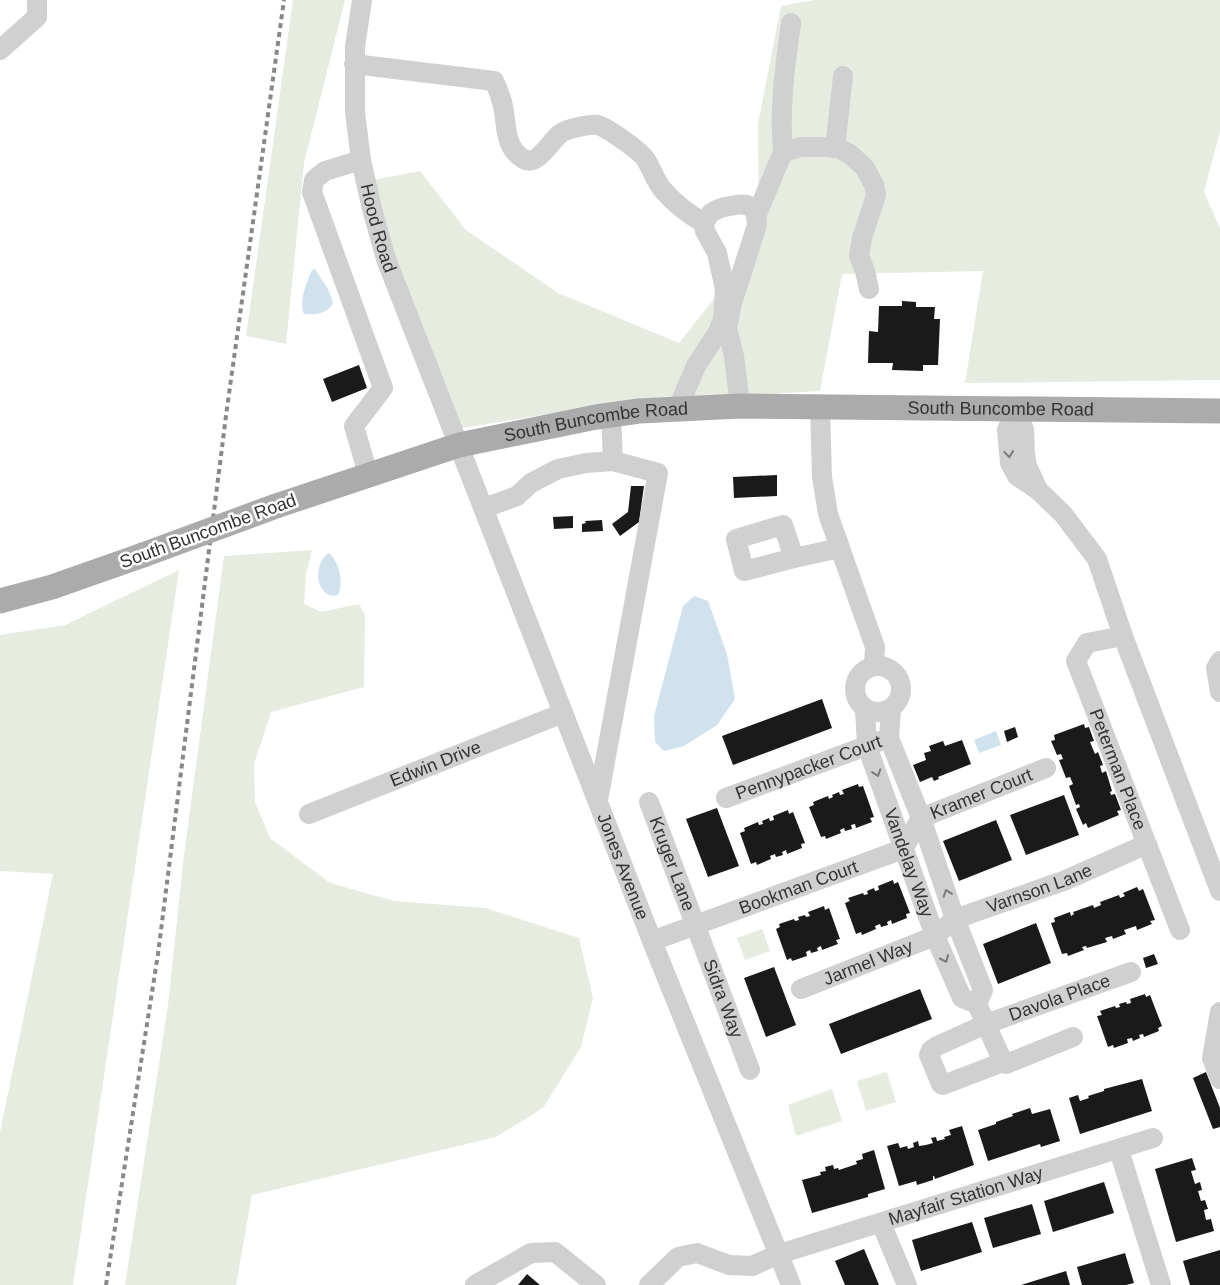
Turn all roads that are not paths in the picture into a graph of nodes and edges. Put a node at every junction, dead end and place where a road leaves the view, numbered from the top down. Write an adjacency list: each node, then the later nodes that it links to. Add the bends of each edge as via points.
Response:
1 (37, 0): 4 (street, via 36,17)
2 (362, 0): 5 (street, Hood Road)
3 (791, 23): 8 (street, via 784,71)
4 (0, 50)
5 (354, 64): 9 (street, Hood Road); 11 (street, via 494,81 503,108 506,136 523,160 532,160 540,155 560,133 597,125 616,135 645,158 661,188 680,208)
6 (843, 76): 7 (street)
7 (835, 148): 8 (street, via 801,147); 12 (street, via 850,154 865,168 874,185 876,195 859,256)
8 (783, 152): 10 (street)
9 (361, 160): 20 (street, Hood Road, via 386,258); 22 (street, via 325,171 314,180 312,192 383,388 354,426)
10 (757, 214): 11 (street, via 743,203 711,213); 13 (street, via 758,225)
11 (704, 223): 13 (street, via 717,253 725,289)
12 (869, 289)
13 (725, 319): 14 (street, via 734,356); 16 (street, via 696,366)
14 (740, 406): 15 (main road, South Buncombe Road); 16 (main road, South Buncombe Road)
15 (820, 406): 17 (main road, South Buncombe Road); 24 (street, via 822,477 828,514)
16 (678, 408): 19 (main road, South Buncombe Road)
17 (1018, 408): 18 (main road, South Buncombe Road); 27 (street, via 1024,430 1025,454 1038,490 1063,514 1097,559)
18 (1220, 411)
19 (611, 415): 20 (main road, South Buncombe Road); 21 (street)
20 (459, 445): 22 (main road, South Buncombe Road); 23 (street, Jones Avenue)
21 (613, 461): 23 (street, via 558,469 531,482 517,496); 38 (street, via 658,473)
22 (368, 474): 26 (main road, South Buncombe Road, bridge, via 144,556)
23 (484, 508): 33 (street, Jones Avenue)
24 (840, 548): 25 (street); 29 (street, via 875,647)
25 (794, 558)
26 (0, 601)
27 (1124, 636): 42 (street, Peterman Place, via 1087,643 1076,661); 44 (street)
28 (1220, 661): 30 (street, via 1216,668)
29 (874, 666): 31 (street, via 861,674 855,688 859,703); 32 (street, via 890,669 900,680 901,696)
30 (1220, 692)
31 (865, 709): 32 (street, via 878,713); 35 (street, Vandelay Way)
32 (891, 709): 34 (street, Vandelay Way)
33 (563, 713): 38 (street, Jones Avenue); 40 (street, Edwin Drive)
34 (889, 738): 35 (street, Pennypacker Court); 41 (street, Vandelay Way)
35 (867, 746): 37 (street, Pennypacker Court); 43 (street, Vandelay Way, one-way to 43)
36 (1046, 768): 41 (street, Kramer Court)
37 (726, 798)
38 (598, 800): 49 (street, Jones Avenue)
39 (649, 802): 46 (street, Kruger Lane)
40 (309, 814)
41 (921, 818): 43 (street, Kramer Court); 45 (street, Vandelay Way, one-way to 41)
42 (1147, 844): 45 (street, Varnson Lane, via 1066,880); 47 (street, Peterman Place)
43 (903, 849): 46 (street, Bookman Court); 48 (street, Vandelay Way)
44 (1220, 890)
45 (955, 919): 48 (street, Varnson Lane); 52 (street, Vandelay Way, via 983,990)
46 (695, 926): 49 (street, Bookman Court); 57 (street, Sidra Way)
47 (1180, 930)
48 (935, 936): 51 (street, Jarmel Way); 52 (street, Vandelay Way, one-way to 52, via 962,998)
49 (652, 941): 62 (street, Jones Avenue)
50 (1131, 972): 54 (street, Davola Place)
51 (801, 988)
52 (976, 1004): 54 (street, Vandelay Way)
53 (1220, 1012): 58 (street, via 1212,1058)
54 (986, 1024): 56 (street, Vandelay Way); 56 (street, Davola Place, via 931,1050 929,1055 941,1084)
55 (1073, 1037): 56 (street, via 1006,1064)
56 (1003, 1062)
57 (750, 1070)
58 (1220, 1079)
59 (1154, 1138): 60 (street, Mayfair Station Way)
60 (1119, 1150): 61 (street, Mayfair Station Way); 68 (street)
61 (881, 1223): 62 (street, Mayfair Station Way); 67 (street)
62 (778, 1254): 65 (street, Mayfair Station Way, via 752,1266 729,1265 697,1253 678,1256); 66 (street, Jones Avenue)
63 (476, 1285): 64 (street, via 531,1253 555,1252)
64 (596, 1285)
65 (650, 1285)
66 (791, 1285)
67 (907, 1285)
68 (1162, 1285)

